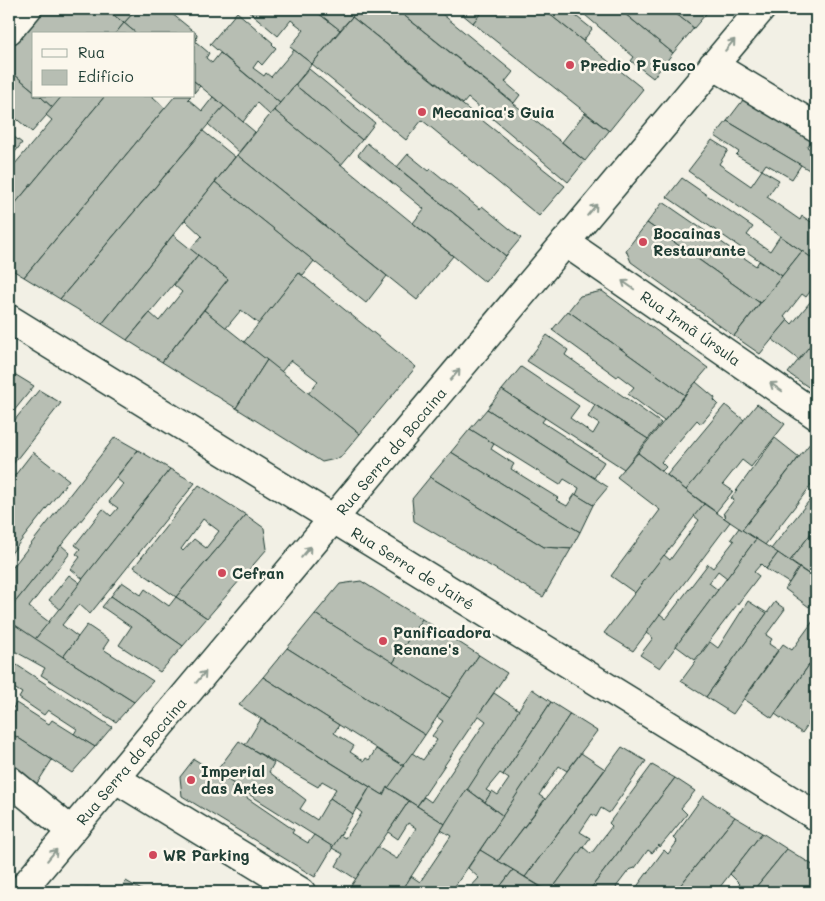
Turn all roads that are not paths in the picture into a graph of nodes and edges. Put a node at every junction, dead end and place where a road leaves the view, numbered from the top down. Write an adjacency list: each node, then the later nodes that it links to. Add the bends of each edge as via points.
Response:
1 (27, 9): 3 (street)
2 (761, 9): 4 (street, Rua Serra da Bocaina, one-way to 2)
3 (9, 30)
4 (713, 65): 5 (street); 6 (street, Rua Serra da Bocaina, one-way to 4)
5 (816, 127)
6 (565, 242): 8 (street, Rua Irmã Úrsula, one-way to 6); 9 (street, Rua Serra da Bocaina, one-way to 6)
7 (9, 319): 9 (street, Rua Serra de Jairé)
8 (816, 415)
9 (333, 519): 10 (street, Rua Serra da Bocaina, one-way to 9); 12 (street, Rua Serra de Jairé)
10 (116, 779): 13 (street, Rua Serra da Bocaina); 15 (street)
11 (9, 780): 13 (street)
12 (816, 816)
13 (71, 831): 14 (street, Rua Serra da Bocaina, one-way to 13)
14 (20, 892)
15 (301, 892)

